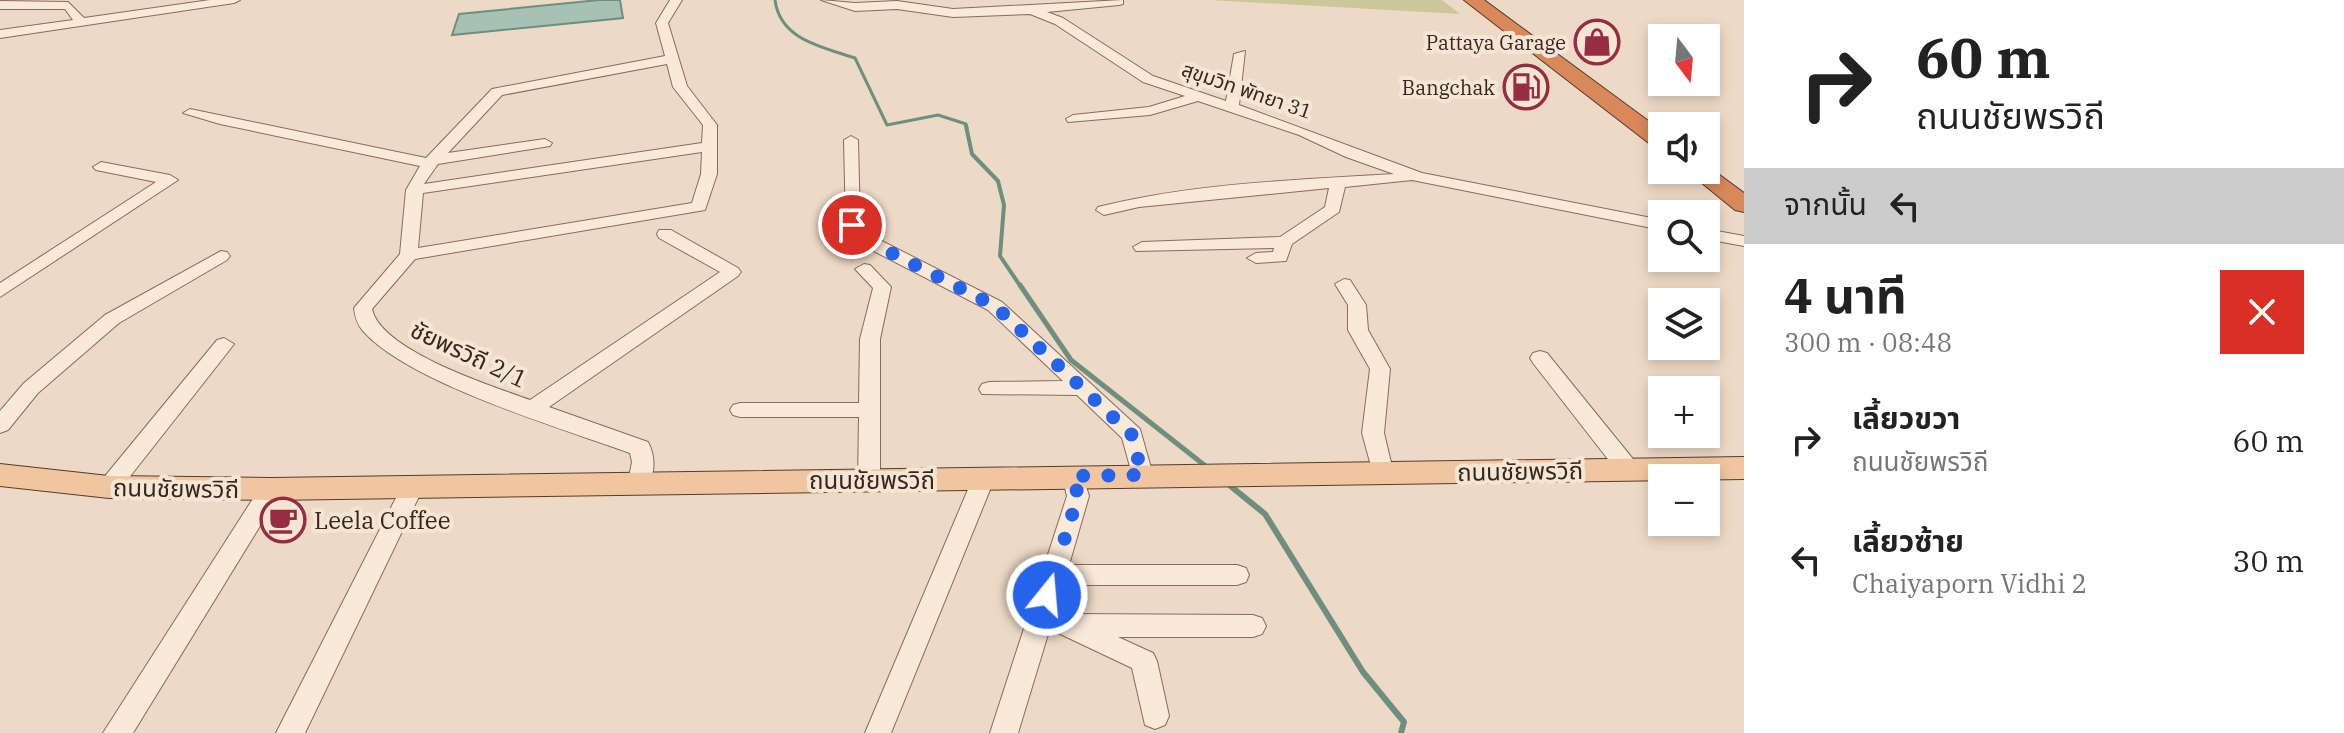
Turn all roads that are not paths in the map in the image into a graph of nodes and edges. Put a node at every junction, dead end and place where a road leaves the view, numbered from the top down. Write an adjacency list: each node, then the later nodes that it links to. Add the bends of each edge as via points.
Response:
1 (136, 0): 10 (street)
2 (234, 0): 10 (street)
3 (676, 0): 14 (street, via 662,23)
4 (827, 0): 9 (street, สุขุมวิท พัทยา 31, via 855,7 897,5 953,13)
5 (1473, 0): 20 (highway)
6 (1493, 0): 18 (highway)
7 (1119, 2): 9 (street)
8 (0, 5): 11 (street, via 68,6)
9 (1032, 10): 15 (street, สุขุมวิท พัทยา 31, via 1059,21 1148,79)
10 (130, 15): 11 (street)
11 (81, 22): 12 (street)
12 (0, 34)
13 (1240, 54): 16 (street)
14 (671, 59): 23 (street, via 680,87 710,125); 24 (street, via 497,92)
15 (1199, 96): 16 (street, สุขุมวิท พัทยา 31); 19 (street, via 1150,111)
16 (1232, 107): 27 (street, สุขุมวิท พัทยา 31)
17 (190, 113): 24 (street)
18 (1648, 114)
19 (1073, 119)
20 (1648, 131)
21 (851, 140): 48 (street, via 852,225 866,240 995,306)
22 (545, 143): 24 (street)
23 (709, 146): 31 (street); 40 (street, via 709,174 699,207)
24 (430, 162): 31 (street)
25 (101, 167): 45 (street, via 170,180)
26 (1720, 167): 30 (highway)
27 (1418, 177): 28 (street); 34 (street, สุขุมวิท พัทยา 31)
28 (1338, 182): 33 (street); 38 (street, via 1333,209)
29 (1716, 184): 32 (highway)
30 (1744, 185)
31 (414, 190): 40 (street)
32 (1744, 205)
33 (1104, 210)
34 (1648, 222)
35 (665, 234): 50 (street, via 732,272)
36 (1720, 237): 37 (street)
37 (1744, 241)
38 (1284, 242): 39 (street); 42 (street, via 1280,257)
39 (1142, 247)
40 (409, 255): 50 (street, ชัยพรวิถี 2/1, via 366,300 368,325 402,353)
41 (221, 256): 53 (street, via 112,319 31,388)
42 (1256, 258)
43 (864, 269): 52 (street, via 882,287 870,339)
44 (1344, 284): 56 (street, via 1357,305 1358,330 1380,369 1373,433)
45 (0, 291)
46 (224, 344): 64 (street)
47 (1540, 358): 55 (street)
48 (1083, 388): 49 (street); 58 (street, via 1132,435)
49 (989, 389)
50 (532, 409): 62 (street, ชัยพรวิถี 2/1, via 640,448)
51 (740, 410): 52 (street)
52 (869, 410): 60 (street)
53 (0, 425)
54 (1744, 468): 55 (main road, ถนนชัยพรวิถี)
55 (1629, 470): 56 (main road, ถนนชัยพรวิถี)
56 (1382, 471): 58 (main road, ถนนชัยพรวิถี)
57 (0, 475): 64 (main road, ถนนชัยพรวิถี)
58 (1142, 475): 59 (main road, ถนนชัยพรวิถี)
59 (1073, 476): 61 (main road, ถนนชัยพรวิถี); 66 (street, via 1078,496)
60 (869, 480): 61 (main road, ถนนชัยพรวิถี); 62 (main road, ถนนชัยพรวิถี)
61 (983, 480): 72 (street)
62 (639, 482): 63 (main road, ถนนชัยพรวิถี)
63 (413, 486): 65 (main road, ถนนชัยพรวิถี); 74 (street)
64 (109, 487): 65 (main road, ถนนชัยพรวิถี)
65 (271, 489): 73 (street)
66 (1054, 575): 67 (street); 68 (street)
67 (1237, 575)
68 (1041, 615): 69 (street); 75 (street)
69 (1067, 625): 70 (street); 71 (street, via 1144,661)
70 (1253, 626)
71 (1155, 716)
72 (878, 731)
73 (117, 733)
74 (290, 733)
75 (1004, 733)

